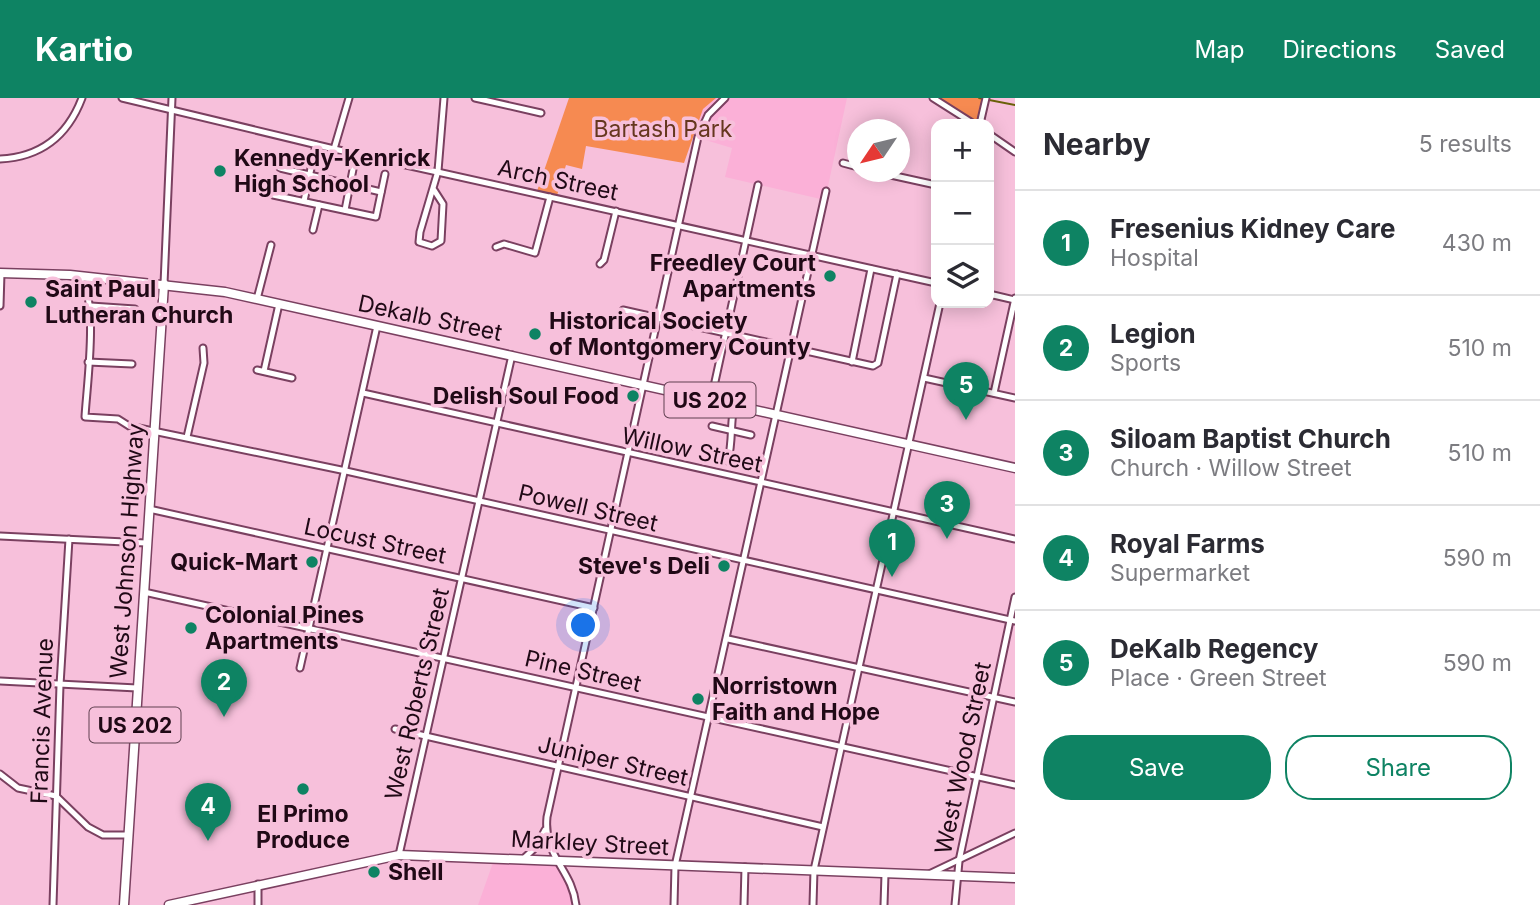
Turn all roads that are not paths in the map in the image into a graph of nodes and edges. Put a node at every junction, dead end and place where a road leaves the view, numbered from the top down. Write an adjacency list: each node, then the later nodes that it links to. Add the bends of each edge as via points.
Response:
1 (82, 98): 19 (street, via 67,129 52,143 22,156)
2 (122, 98): 10 (street, Arch Street)
3 (172, 98): 10 (street)
4 (349, 98): 16 (street)
5 (444, 98): 23 (street)
6 (475, 98): 11 (street)
7 (725, 98): 39 (street, via 708,115 698,137)
8 (933, 98): 12 (street)
9 (985, 101): 13 (street)
10 (171, 112): 15 (street, Arch Street); 51 (street)
11 (541, 113)
12 (966, 119)
13 (981, 119)
14 (994, 137): 17 (street)
15 (316, 145): 16 (street, Arch Street); 25 (street)
16 (334, 149): 18 (street, Arch Street)
17 (1015, 152)
18 (356, 154): 23 (street, Arch Street); 27 (street)
19 (0, 159)
20 (843, 163): 21 (street)
21 (847, 164)
22 (280, 168): 25 (street)
23 (438, 172): 30 (street); 34 (street, Arch Street)
24 (385, 174): 32 (street)
25 (310, 175): 27 (street); 35 (street)
26 (910, 179): 28 (street)
27 (350, 184): 32 (street); 37 (street)
28 (931, 184)
29 (758, 185): 41 (street)
30 (434, 190): 30 (street, via 419,242 432,246 441,241 443,204)
31 (826, 191): 44 (street)
32 (381, 192): 37 (street, via 376,218)
33 (274, 195): 35 (street)
34 (550, 197): 38 (street, Arch Street); 43 (street, via 536,253 505,244)
35 (304, 201): 36 (street)
36 (319, 205): 37 (street); 40 (street)
37 (345, 211)
38 (616, 211): 39 (street, Arch Street); 45 (street)
39 (679, 225): 41 (street, Arch Street); 61 (street)
40 (313, 230)
41 (746, 239): 44 (street, Arch Street); 63 (street)
42 (271, 245): 53 (street)
43 (496, 247)
44 (813, 256): 46 (street, Arch Street); 65 (street)
45 (600, 264)
46 (871, 268): 48 (street, Arch Street); 68 (street)
47 (1, 273): 49 (highway, US 202); 56 (street)
48 (897, 274): 50 (street, Arch Street); 68 (street, via 876,366)
49 (70, 275): 51 (highway, US 202); 57 (street, via 86,284)
50 (931, 282)
51 (164, 284): 53 (highway, Dekalb Street / US 202); 83 (highway, West Johnson Highway / US 202)
52 (994, 295): 54 (street)
53 (257, 299): 55 (highway, Dekalb Street / US 202)
54 (1015, 299): 76 (street)
55 (279, 304): 62 (highway, Dekalb Street / US 202); 71 (street)
56 (0, 306)
57 (91, 306): 59 (street); 67 (street)
58 (939, 308): 73 (street)
59 (135, 309)
60 (623, 310): 61 (street)
61 (658, 318): 63 (street); 74 (street)
62 (377, 326): 66 (highway, Dekalb Street / US 202); 75 (street)
63 (725, 333): 65 (street); 78 (street)
64 (203, 348): 86 (street, via 204,363)
65 (791, 348): 68 (street); 80 (street)
66 (512, 355): 74 (highway, Dekalb Street / US 202); 81 (street, West Roberts Street)
67 (88, 362): 69 (street); 83 (street, Powell Street, via 85,417 118,419 129,426)
68 (852, 362)
69 (132, 364)
70 (257, 370): 71 (street)
71 (264, 372): 72 (street)
72 (292, 378)
73 (924, 379): 76 (street); 87 (street)
74 (644, 384): 78 (highway, Dekalb Street / US 202); 88 (street)
75 (363, 393): 81 (street, Willow Street); 91 (street)
76 (994, 393): 77 (street)
77 (1015, 398)
78 (711, 400): 79 (highway, Dekalb Street / US 202)
79 (734, 405): 80 (highway, Dekalb Street / US 202); 84 (street)
80 (777, 415): 87 (highway, Dekalb Street / US 202); 92 (street)
81 (496, 424): 88 (street, Willow Street); 93 (street, West Roberts Street)
82 (712, 426): 84 (street)
83 (154, 429): 86 (street, Powell Street); 94 (highway, West Johnson Highway / US 202)
84 (733, 431): 85 (street); 89 (street)
85 (751, 435)
86 (187, 437): 91 (street, Powell Street)
87 (909, 444): 90 (highway, Dekalb Street / US 202); 95 (street)
88 (628, 454): 92 (street, Willow Street); 96 (street)
89 (728, 461)
90 (1015, 468)
91 (346, 471): 93 (street, Powell Street); 101 (street)
92 (761, 482): 95 (street, Willow Street); 102 (street)
93 (478, 501): 96 (street, Powell Street); 103 (street, West Roberts Street)
94 (149, 509): 100 (highway, West Johnson Highway / US 202); 101 (street, Locust Street)
95 (894, 512): 99 (street, Willow Street); 104 (street)
96 (611, 531): 102 (street, Powell Street); 107 (street)
97 (0, 536): 98 (street)
98 (69, 539): 100 (street); 115 (street, Francis Avenue)
99 (1015, 539)
100 (146, 543): 105 (highway, West Johnson Highway / US 202)
101 (328, 549): 103 (street, Locust Street); 109 (street)
102 (744, 560): 104 (street, Powell Street); 110 (street)
103 (461, 578): 107 (street, Locust Street); 111 (street, West Roberts Street)
104 (877, 589): 108 (street, Powell Street); 112 (street)
105 (144, 592): 109 (street, Pine Street); 116 (highway, West Johnson Highway / US 202)
106 (1015, 597): 108 (street, West Wood Street)
107 (594, 608): 117 (street)
108 (1013, 620): 118 (street, West Wood Street)
109 (310, 629): 111 (street, Pine Street); 113 (street)
110 (728, 639): 112 (street); 120 (street)
111 (442, 658): 117 (street, Pine Street); 122 (street, West Roberts Street)
112 (860, 666): 118 (street); 123 (street)
113 (300, 668)
114 (0, 681): 115 (street)
115 (60, 685): 116 (street); 128 (street, Francis Avenue)
116 (137, 688): 133 (highway, West Johnson Highway / US 202)
117 (576, 688): 120 (street, Pine Street); 124 (street)
118 (994, 697): 119 (street); 126 (street, West Wood Street)
119 (1015, 702)
120 (710, 718): 123 (street, Pine Street); 129 (street)
121 (395, 729): 122 (street, Juniper Street)
122 (426, 737): 124 (street, Juniper Street); 134 (street, West Roberts Street)
123 (842, 748): 126 (street, Pine Street); 130 (street)
124 (559, 767): 129 (street, Juniper Street); 131 (street)
125 (0, 775): 128 (street, via 18,788)
126 (977, 777): 127 (street, Pine Street); 136 (street, West Wood Street)
127 (1015, 785)
128 (56, 796): 133 (street, via 88,827 103,835); 146 (street, Francis Avenue)
129 (692, 797): 130 (street, Juniper Street); 138 (street)
130 (823, 827): 140 (street)
131 (545, 830): 135 (street); 137 (street)
132 (1015, 834): 136 (street)
133 (128, 835): 147 (highway, West Johnson Highway / US 202)
134 (399, 855): 135 (highway, Markley Street); 145 (highway, Markley Street)
135 (522, 860): 137 (highway, Markley Street)
136 (959, 861): 142 (street); 143 (street, West Wood Street)
137 (559, 862): 138 (highway, Markley Street); 150 (street)
138 (675, 866): 139 (highway, Markley Street); 151 (street)
139 (745, 867): 140 (highway, Markley Street); 152 (street)
140 (814, 870): 141 (highway, Markley Street); 153 (street)
141 (885, 874): 142 (highway, Markley Street); 154 (street)
142 (928, 874): 143 (highway, Markley Street)
143 (957, 876): 144 (highway, Markley Street); 155 (street, West Wood Street)
144 (1015, 878)
145 (258, 884): 148 (highway, Markley Street); 149 (street)
146 (53, 905)
147 (124, 905)
148 (169, 905)
149 (258, 905)
150 (576, 905)
151 (674, 905)
152 (744, 905)
153 (813, 905)
154 (884, 905)
155 (955, 905)

